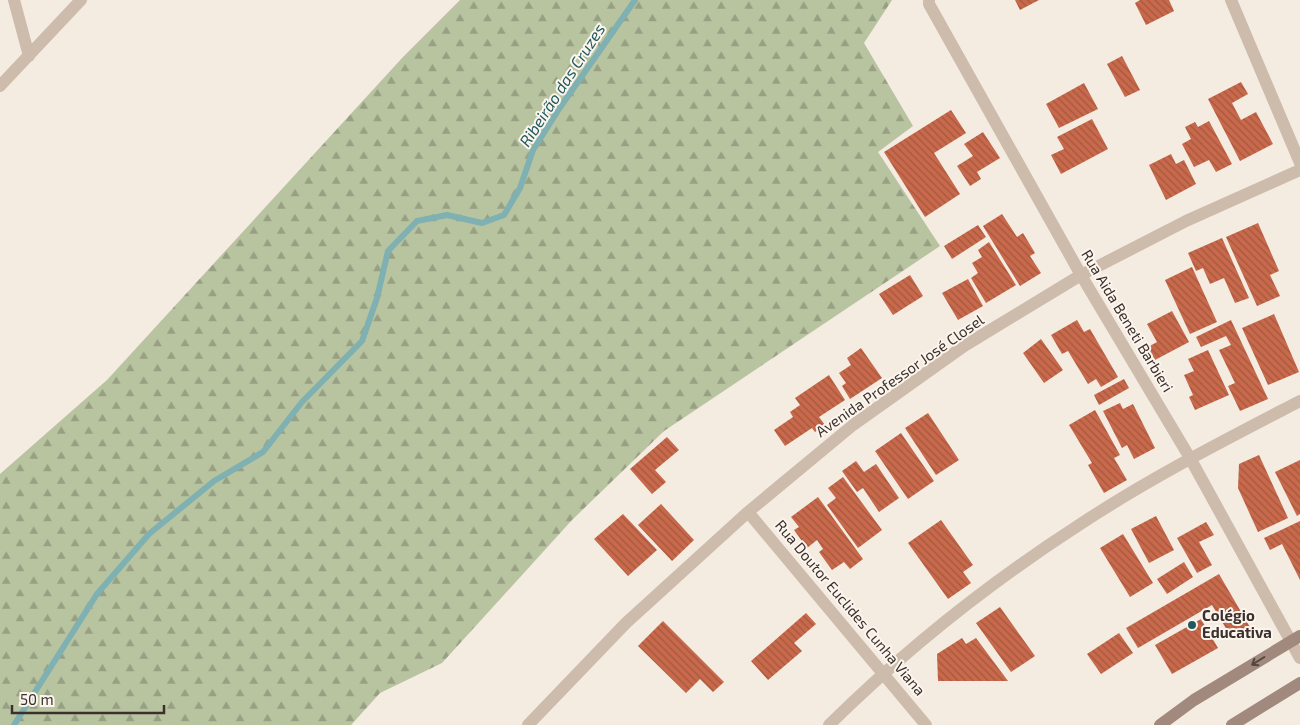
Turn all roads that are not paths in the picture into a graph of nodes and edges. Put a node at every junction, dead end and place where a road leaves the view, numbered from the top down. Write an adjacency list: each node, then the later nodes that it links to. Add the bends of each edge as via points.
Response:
1 (14, 0): 5 (street)
2 (81, 0): 5 (street)
3 (929, 0): 9 (street, Rua Aida Beneti Barbieri)
4 (1231, 0): 7 (street)
5 (29, 56): 6 (street)
6 (0, 86)
7 (1300, 163)
8 (1300, 170): 9 (street, Avenida Professor José Closel, via 1186,221)
9 (1081, 275): 11 (street, Rua Aida Beneti Barbieri); 12 (street, Avenida Professor José Closel, via 964,346 869,414)
10 (1300, 401): 11 (street)
11 (1190, 458): 13 (street, Rua Aida Beneti Barbieri); 15 (street, via 1064,535 978,596)
12 (748, 512): 15 (street, Rua Doutor Euclides Cunha Viana); 17 (street, Avenida Professor José Closel, via 626,623)
13 (1295, 638): 14 (street, Rua Aida Beneti Barbieri); 20 (street, one-way to 20, via 1194,700)
14 (1300, 658)
15 (882, 673): 18 (street); 19 (street, Rua Doutor Euclides Cunha Viana)
16 (1300, 682): 21 (street)
17 (528, 725)
18 (828, 725)
19 (926, 725)
20 (1160, 725)
21 (1232, 725)

